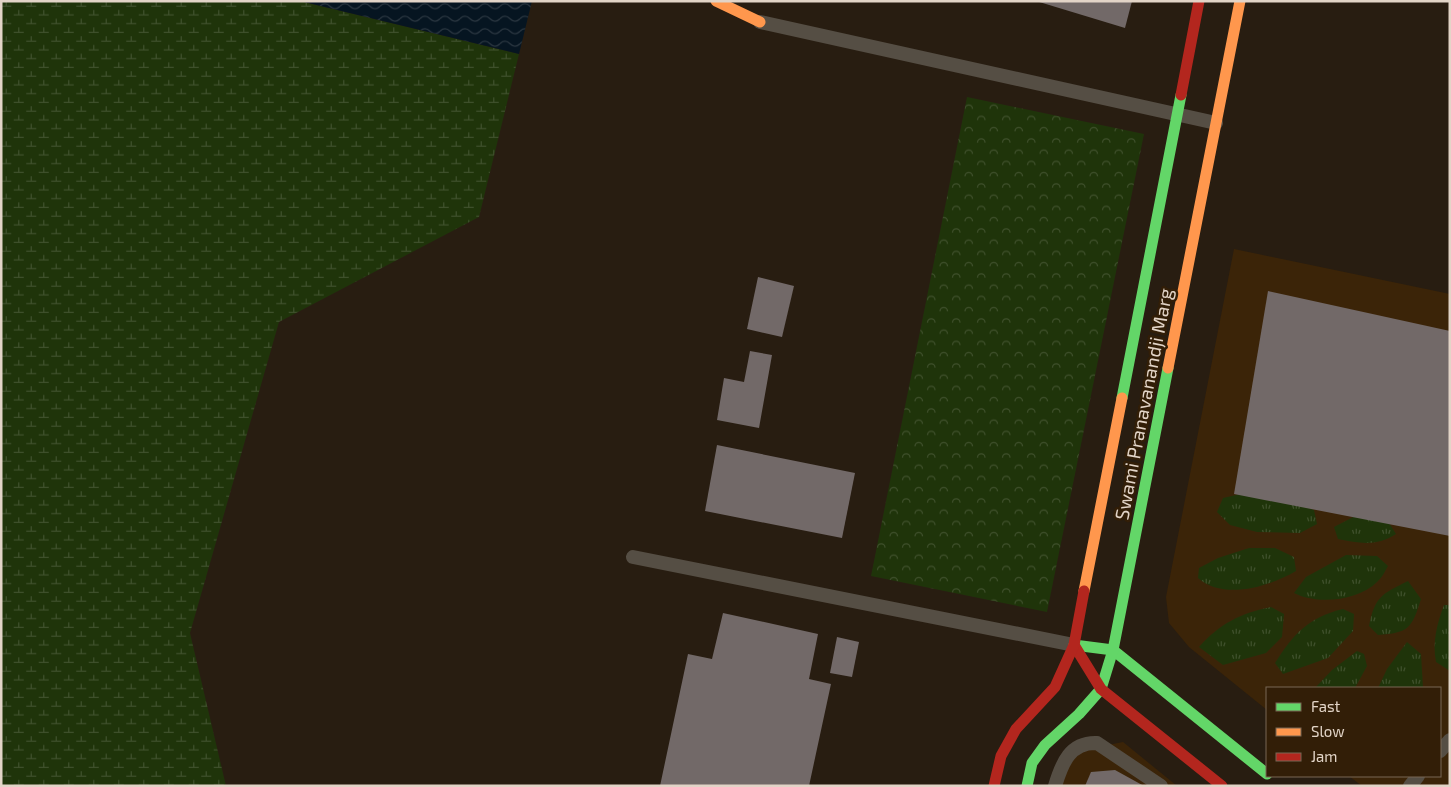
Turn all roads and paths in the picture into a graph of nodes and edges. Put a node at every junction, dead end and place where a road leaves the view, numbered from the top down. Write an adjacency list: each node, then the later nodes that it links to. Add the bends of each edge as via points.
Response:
1 (716, 1): 4 (street)
2 (1200, 1): 5 (street, Swami Pranavanandji Marg)
3 (1240, 1): 6 (street, Swami Pranavanandji Marg)
4 (760, 22): 5 (lane)
5 (1177, 115): 6 (lane); 8 (street, Swami Pranavanandji Marg)
6 (1216, 123): 9 (street, Swami Pranavanandji Marg)
7 (634, 557): 8 (lane)
8 (1074, 645): 9 (street); 10 (street); 14 (street, Swami Pranavanandji Marg, via 1055,687 1016,729 1001,756)
9 (1113, 650): 10 (street, Swami Pranavanandji Marg); 13 (street)
10 (1102, 689): 15 (street, Swami Pranavanandji Marg, via 1045,745 1032,763); 18 (street)
11 (1450, 740): 12 (lane)
12 (1441, 750)
13 (1266, 773)
14 (994, 786)
15 (1027, 786)
16 (1055, 786): 17 (lane, via 1070,752 1088,743 1098,743)
17 (1161, 786)
18 (1222, 786)

